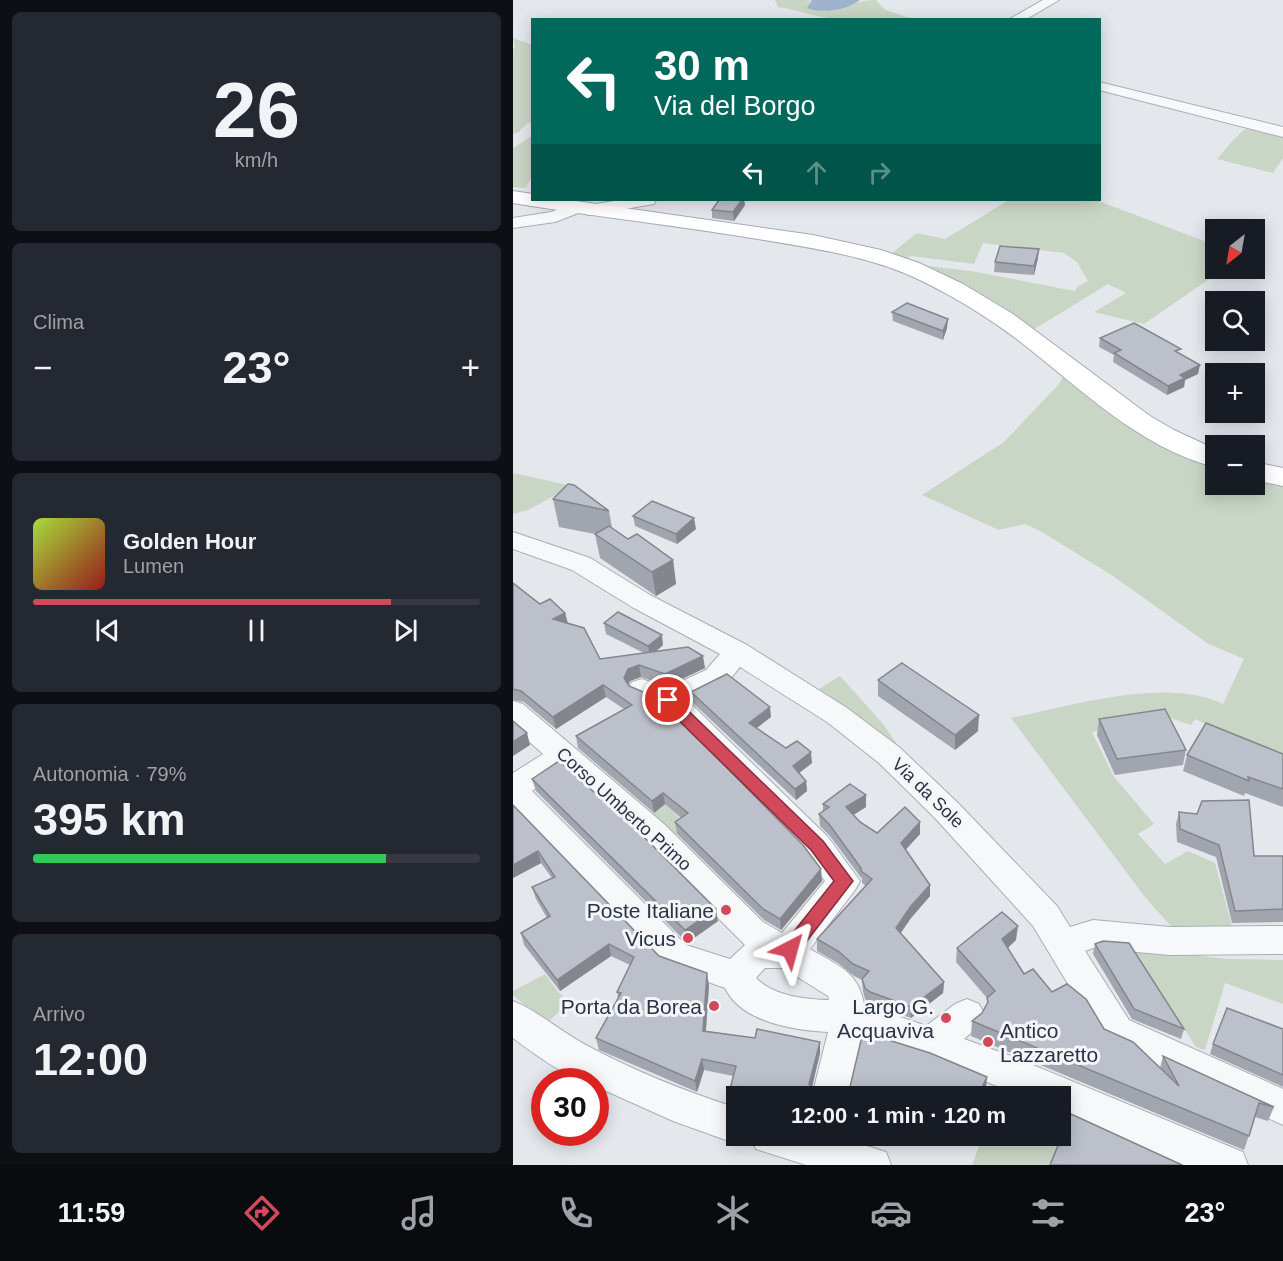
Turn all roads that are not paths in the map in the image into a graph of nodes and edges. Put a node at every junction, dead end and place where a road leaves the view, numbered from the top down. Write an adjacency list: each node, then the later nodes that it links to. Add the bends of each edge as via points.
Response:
1 (1053, 0): 2 (street)
2 (1018, 18)
3 (1101, 86): 4 (street)
4 (1283, 132)
5 (513, 197): 6 (main road)
6 (531, 200)
7 (536, 201): 9 (main road)
8 (641, 201): 9 (street)
9 (582, 209): 10 (street); 11 (main road, via 805,240 903,265 930,276 1024,333 1126,413)
10 (513, 224)
11 (1205, 454)
12 (1265, 473): 13 (main road)
13 (1283, 477)
14 (513, 540): 15 (street, Via da Sole, via 581,564)
15 (737, 652): 20 (street, Via da Sole, via 837,715 888,755 1000,865 1045,916); 21 (street, via 716,677 655,695 817,846 844,881)
16 (518, 716): 17 (street, Corso Umberto Primo)
17 (564, 755): 18 (street); 21 (street, Corso Umberto Primo, via 653,833 751,932)
18 (515, 795): 22 (street, via 675,956)
19 (1283, 940): 20 (street, via 1170,941 1093,934)
20 (1062, 944): 28 (street, Via da Sole, via 1116,1030)
21 (788, 952): 22 (street, via 761,953 748,962); 23 (street, Corso Umberto Primo, via 840,985)
22 (738, 977): 23 (street, via 750,996 772,1005 816,1017)
23 (849, 1015): 26 (street); 27 (street)
24 (967, 1015): 26 (street)
25 (513, 1017): 29 (street, via 534,1035 592,1067)
26 (931, 1044): 32 (street)
27 (832, 1086)
28 (1283, 1107)
29 (726, 1123)
30 (826, 1146): 31 (street)
31 (872, 1165)
32 (1229, 1165)

